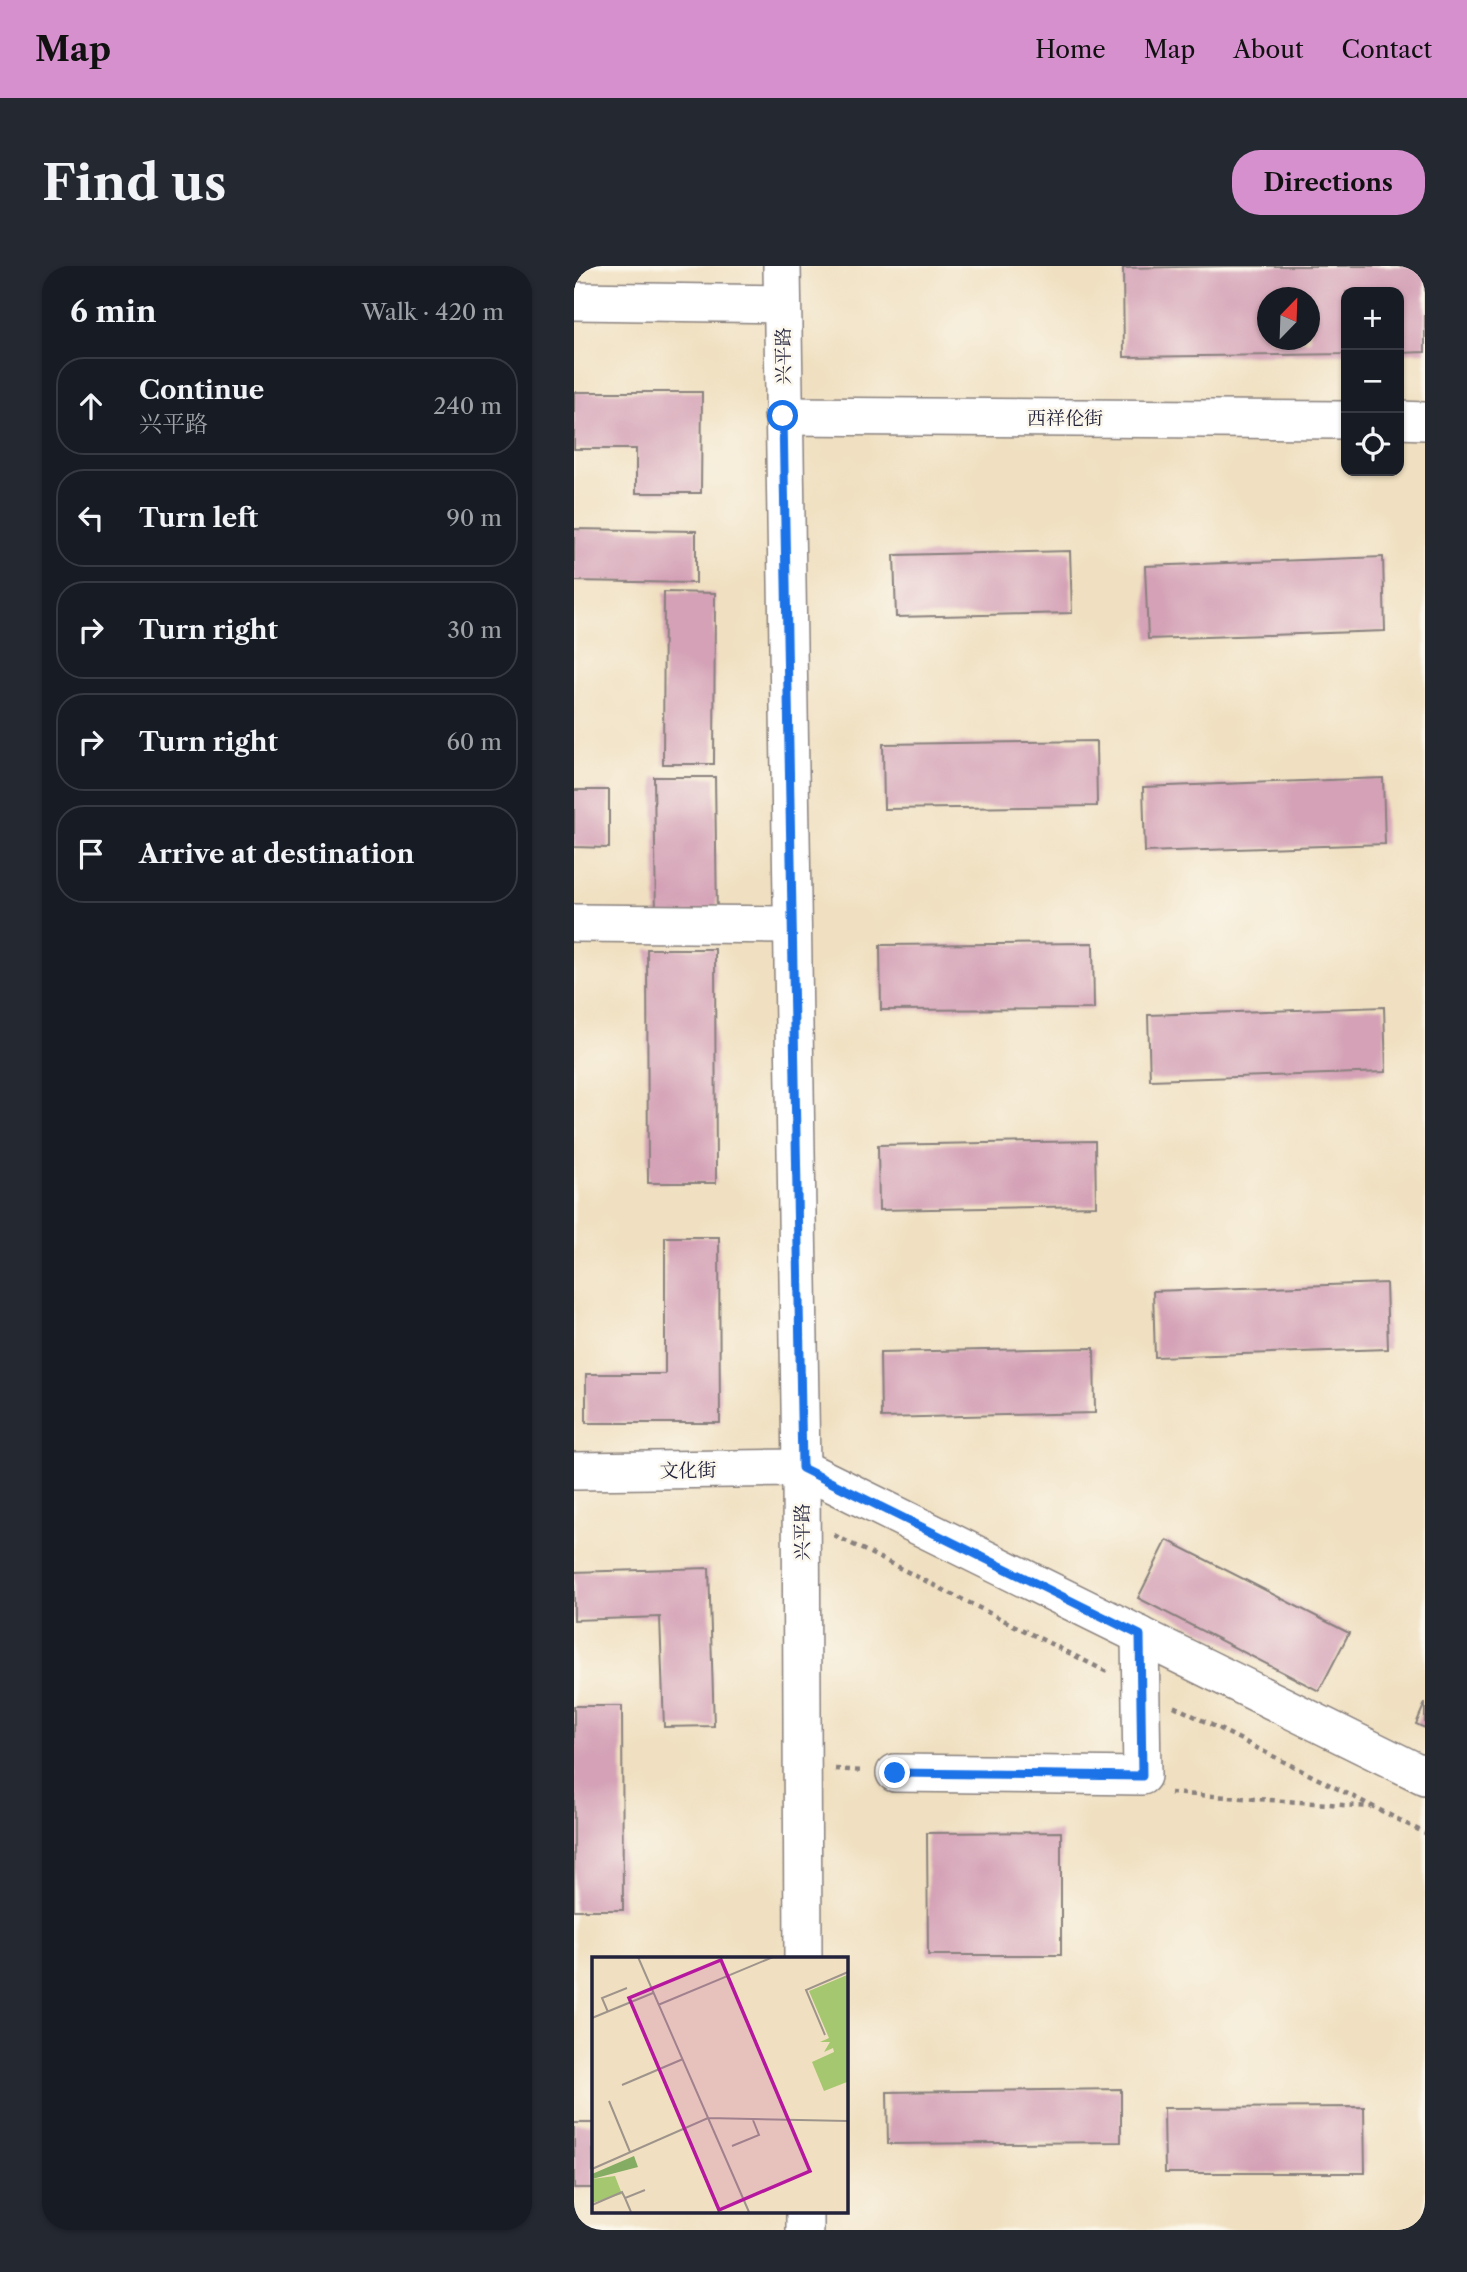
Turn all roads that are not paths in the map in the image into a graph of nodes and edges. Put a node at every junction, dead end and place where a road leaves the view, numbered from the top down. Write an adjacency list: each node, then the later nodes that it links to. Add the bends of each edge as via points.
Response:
1 (782, 266): 3 (street, 兴平路)
2 (574, 301): 3 (street)
3 (782, 304): 4 (street, 兴平路)
4 (783, 416): 5 (street, 西祥伦街); 9 (street, 兴平路)
5 (1341, 420)
6 (1404, 421): 7 (street)
7 (1425, 421)
8 (574, 923): 9 (street)
9 (792, 925): 10 (street, 兴平路)
10 (802, 1468): 11 (street, 文化街); 12 (street); 15 (street, 兴平路)
11 (574, 1471)
12 (1140, 1635): 13 (street, via 1142,1776); 14 (street)
13 (895, 1773)
14 (1425, 1776)
15 (803, 1957)
16 (805, 2212): 17 (street)
17 (805, 2230)

